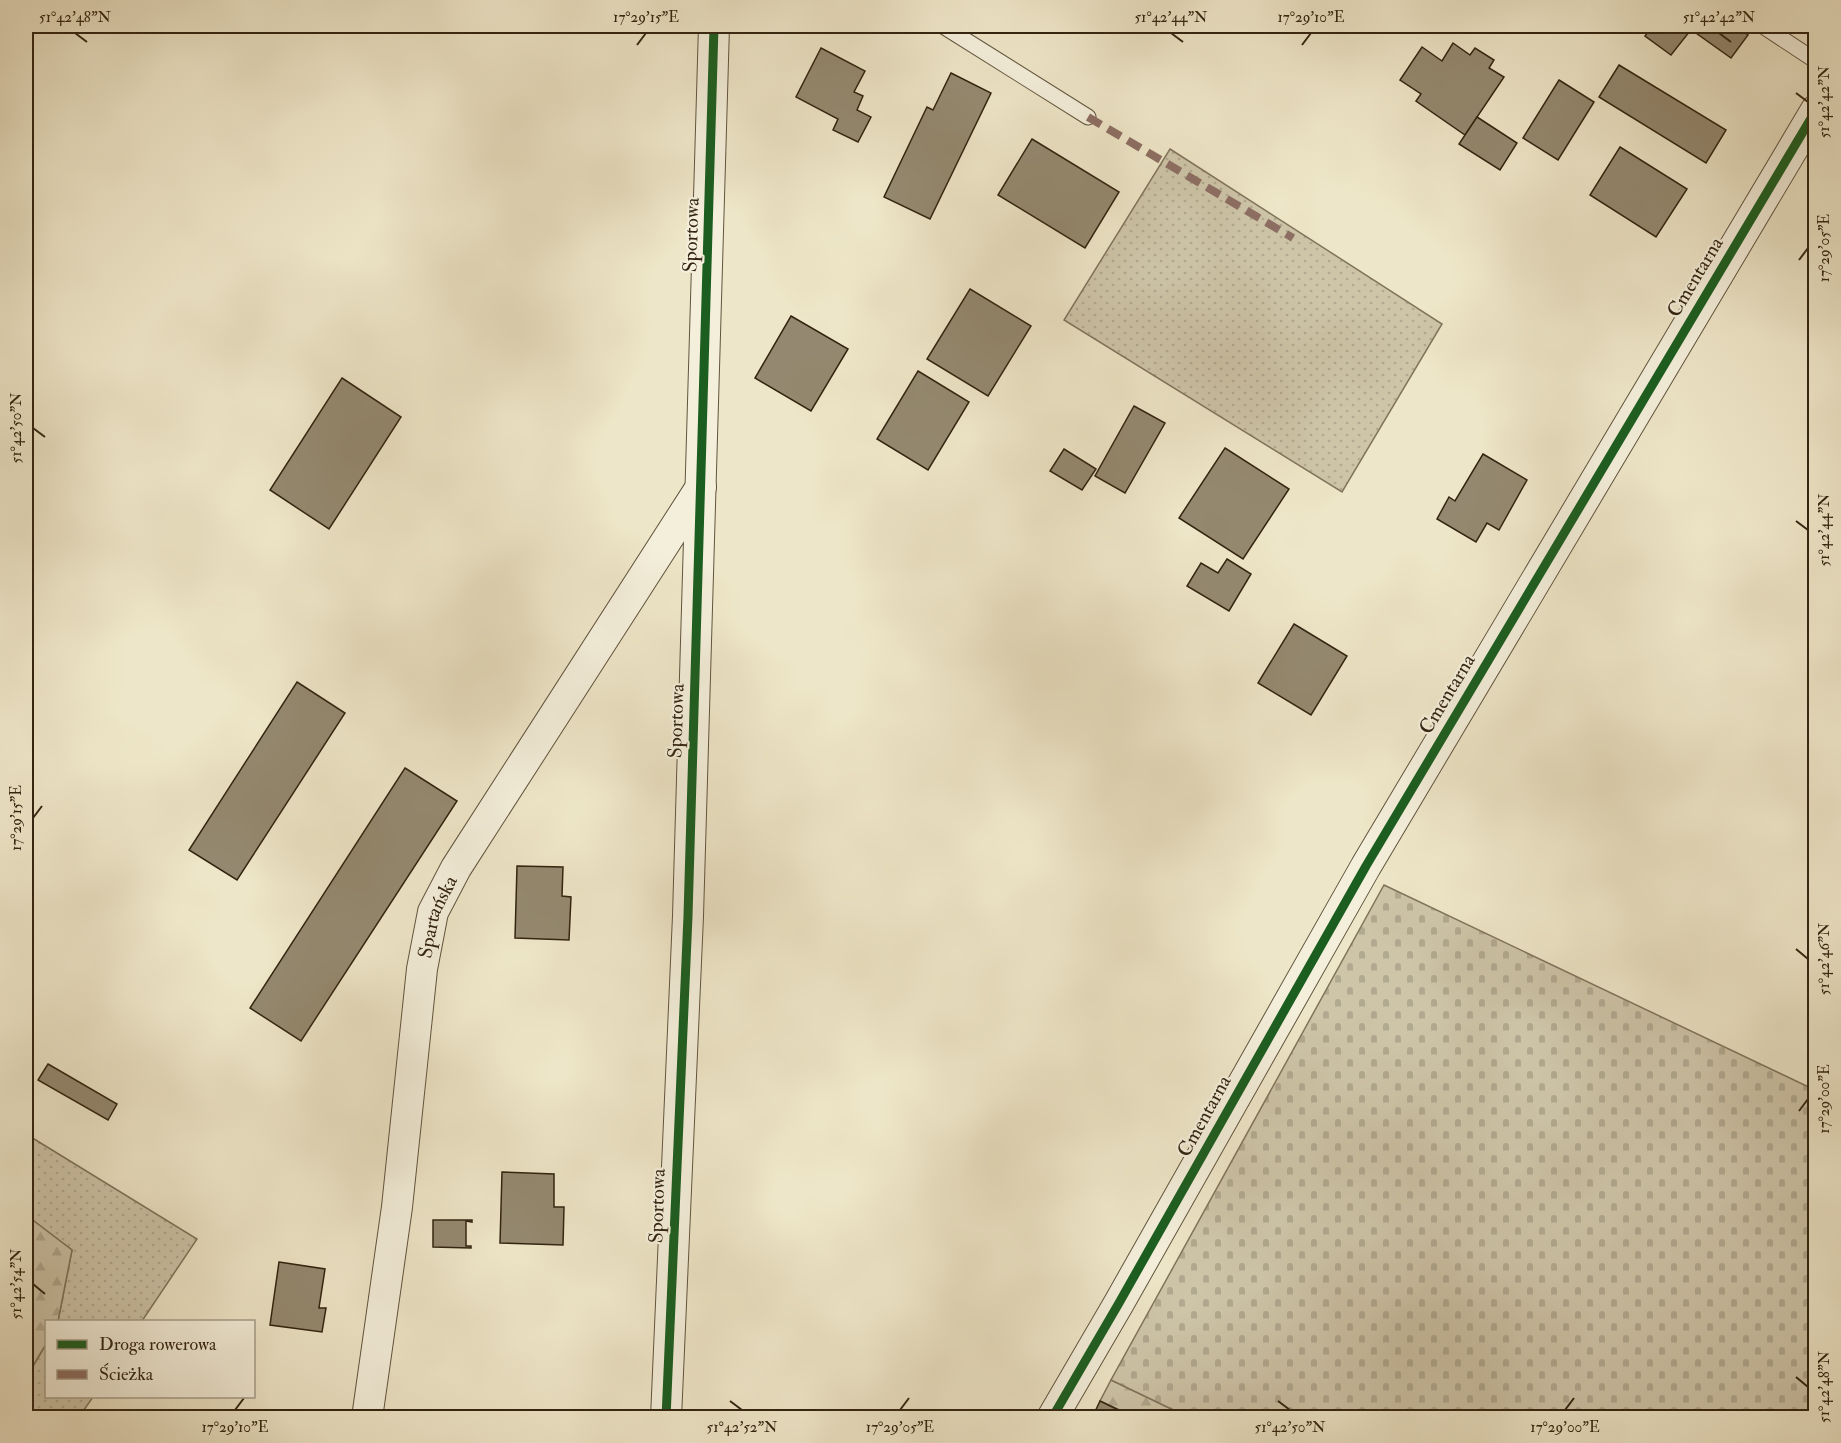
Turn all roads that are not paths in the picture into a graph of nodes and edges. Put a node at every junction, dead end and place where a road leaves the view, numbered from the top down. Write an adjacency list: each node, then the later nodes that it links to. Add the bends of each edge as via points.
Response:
1 (714, 26): 7 (street, Sportowa)
2 (943, 26): 6 (lane)
3 (1763, 26): 4 (lane)
4 (1815, 61)
5 (1815, 110): 10 (street, Cmentarna, via 1366,866)
6 (1088, 117)
7 (701, 487): 8 (street, Spartańska, via 456,868 433,912 422,969 397,1207); 9 (street, Sportowa, via 688,916)
8 (367, 1418)
9 (666, 1418)
10 (1052, 1418)

